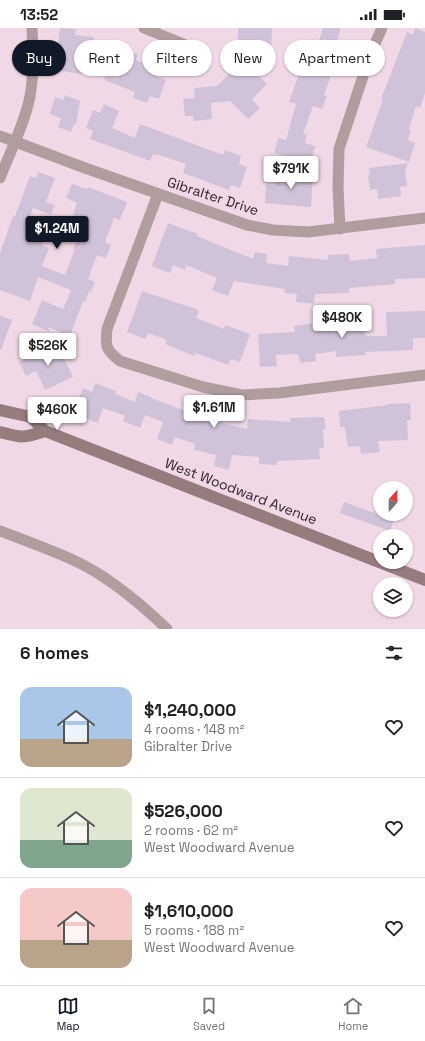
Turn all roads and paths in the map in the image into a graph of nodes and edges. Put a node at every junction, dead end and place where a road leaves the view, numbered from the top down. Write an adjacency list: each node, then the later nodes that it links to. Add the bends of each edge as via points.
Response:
1 (32, 28): 6 (street, via 33,72 30,95)
2 (144, 28): 4 (street)
3 (382, 28): 10 (street, via 370,55 339,149)
4 (173, 40)
5 (0, 136): 6 (street, Gibralter Drive)
6 (14, 141): 7 (street); 8 (street, Gibralter Drive)
7 (0, 178)
8 (158, 194): 10 (street, Gibralter Drive, via 247,225 273,230 308,232); 11 (street, via 106,329 106,343 110,353 120,360 203,387 242,395 280,393)
9 (425, 218): 10 (street, Gibralter Drive)
10 (340, 229)
11 (425, 375)
12 (0, 410): 13 (street, West Woodward Avenue, via 31,417)
13 (46, 431): 14 (street, via 27,437); 16 (street, West Woodward Avenue)
14 (0, 432)
15 (0, 531): 17 (street, via 72,560 113,584)
16 (425, 580)
17 (167, 629)

